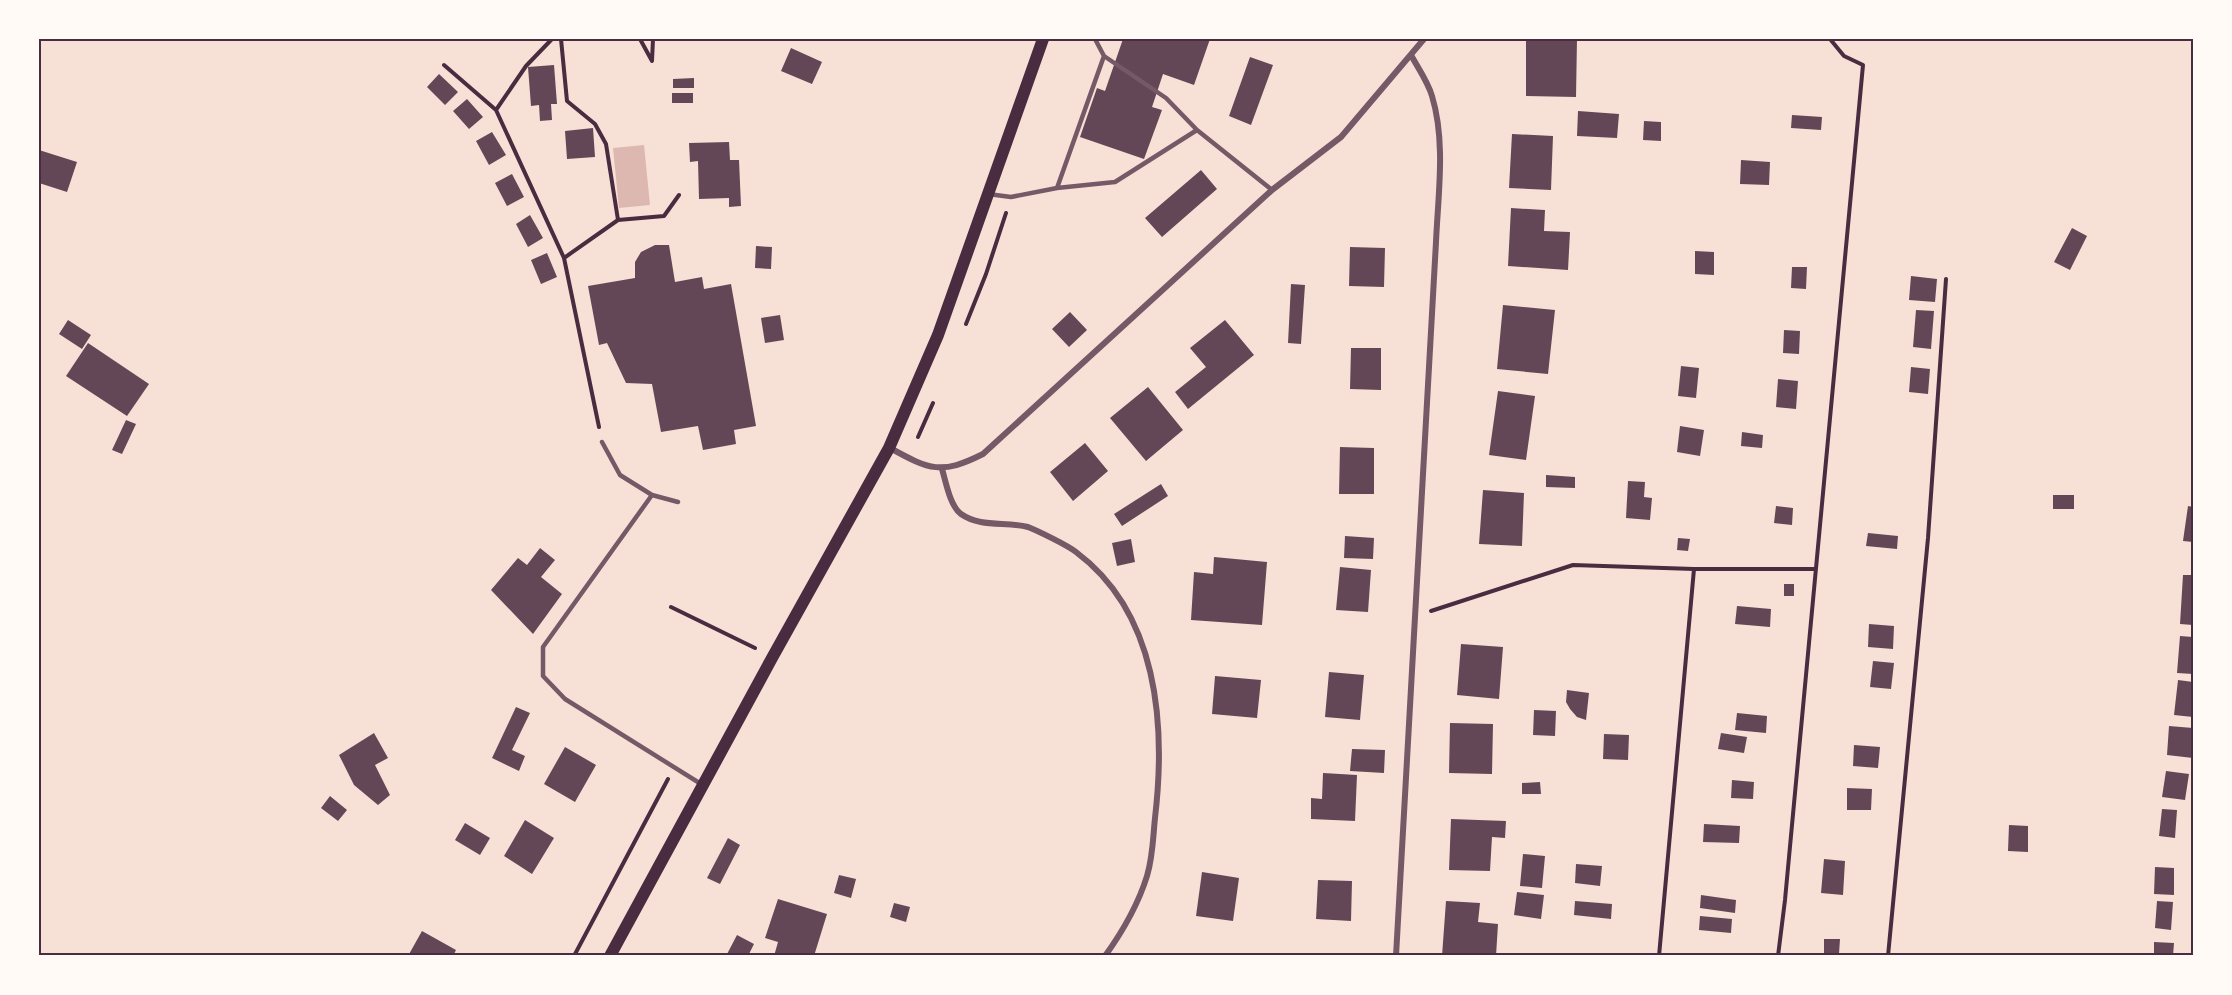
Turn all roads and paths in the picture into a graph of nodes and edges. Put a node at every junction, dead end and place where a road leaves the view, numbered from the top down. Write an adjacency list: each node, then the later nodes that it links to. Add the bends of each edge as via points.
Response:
1 (552, 39): 12 (path, via 526,66)
2 (561, 39): 18 (path, via 567,101 596,124 606,144)
3 (640, 39): 4 (path, via 652,61)
4 (653, 39)
5 (1044, 39): 16 (main road)
6 (1095, 39): 10 (lane)
7 (1424, 39): 9 (street)
8 (1830, 39): 26 (path, via 1844,56 1863,65)
9 (1411, 55): 15 (street, via 1341,137); 29 (street, via 1432,94 1439,154)
10 (1104, 56): 13 (lane, via 1166,98); 14 (lane)
11 (444, 65): 12 (path)
12 (496, 110): 19 (path)
13 (1197, 130): 14 (lane, via 1115,182); 15 (lane)
14 (1057, 188): 16 (lane, via 1011,197)
15 (1272, 190): 23 (street, via 983,454)
16 (988, 194): 22 (main road, via 938,335)
17 (679, 195): 18 (path, via 664,216)
18 (618, 220): 19 (path)
19 (564, 258): 21 (path)
20 (1946, 279): 39 (path, via 1928,538)
21 (602, 442): 24 (lane, via 620,475)
22 (889, 448): 23 (street); 32 (main road)
23 (942, 469): 35 (street, via 960,514 984,523 1027,527 1075,552 1111,584 1147,653 1158,724 1154,847 1147,876 1125,927)
24 (652, 495): 25 (lane); 31 (lane, via 543,647 543,676 565,699)
25 (678, 502)
26 (1816, 568): 27 (path); 38 (path)
27 (1695, 569): 29 (path, via 1573,565); 37 (path)
28 (671, 607): 30 (path, via 756,648)
29 (1414, 616): 36 (street)
30 (750, 658)
31 (674, 767): 32 (lane); 33 (path)
32 (702, 785): 34 (main road)
33 (574, 956)
34 (610, 956)
35 (1105, 956)
36 (1396, 956)
37 (1659, 956)
38 (1778, 956)
39 (1888, 956)

